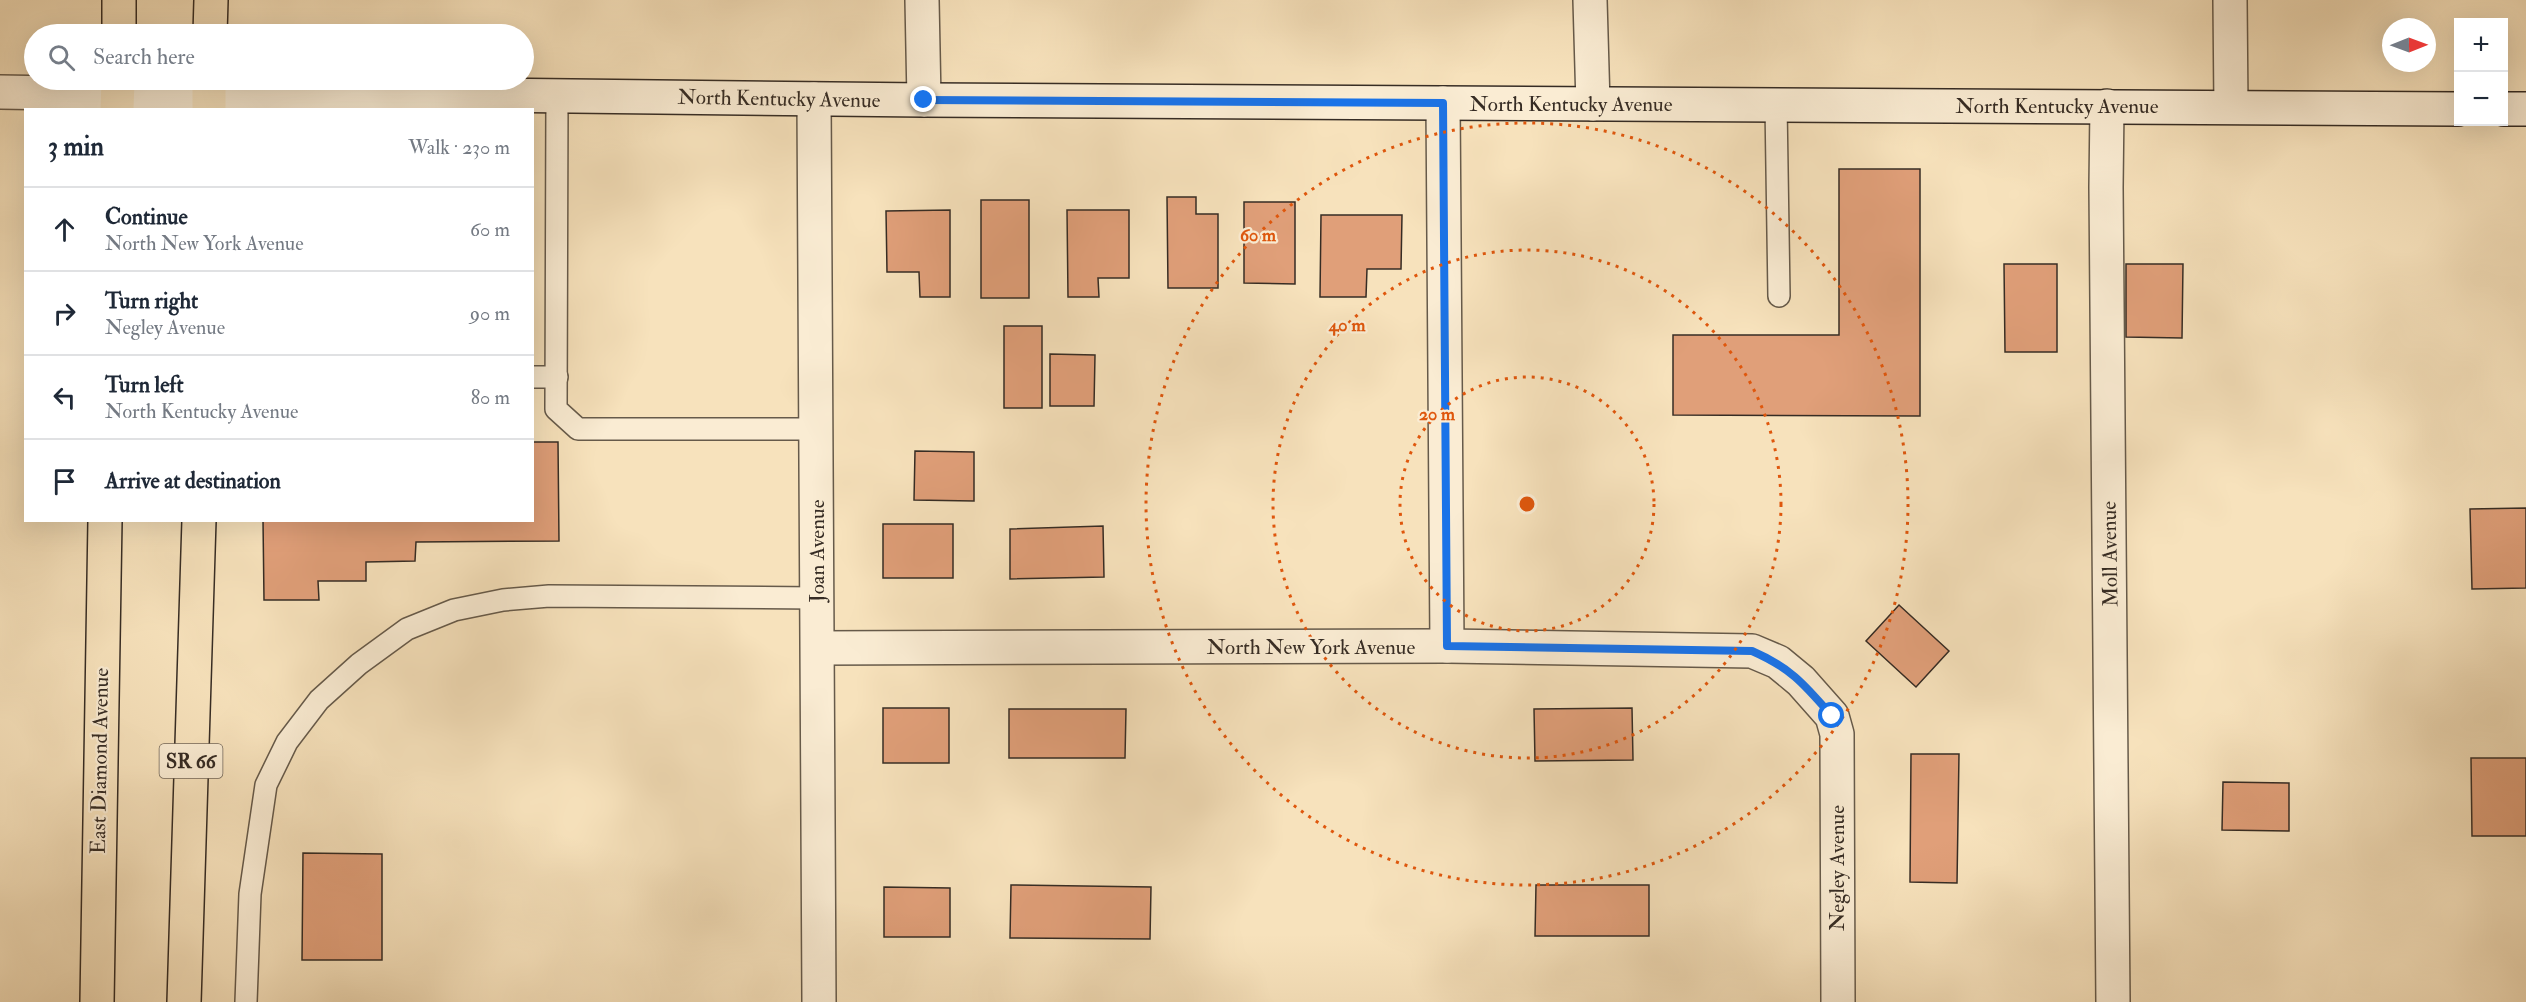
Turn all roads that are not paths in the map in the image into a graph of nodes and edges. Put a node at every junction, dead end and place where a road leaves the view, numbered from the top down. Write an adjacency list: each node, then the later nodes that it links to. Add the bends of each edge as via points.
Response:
1 (119, 0): 6 (main road)
2 (211, 0): 7 (main road)
3 (922, 0): 13 (street)
4 (1590, 0): 15 (street)
5 (2230, 0): 18 (street)
6 (118, 24)
7 (210, 24)
8 (0, 92): 9 (street, North Kentucky Avenue)
9 (117, 94): 10 (street, North Kentucky Avenue)
10 (209, 94): 11 (street, North Kentucky Avenue)
11 (557, 96): 12 (street, North Kentucky Avenue); 24 (lane)
12 (814, 99): 13 (street, North Kentucky Avenue); 25 (street, Joan Avenue)
13 (924, 100): 14 (street, North Kentucky Avenue)
14 (1443, 103): 15 (street, North Kentucky Avenue); 29 (street)
15 (1593, 104): 16 (street, North Kentucky Avenue)
16 (1776, 105): 17 (street, North Kentucky Avenue); 22 (lane)
17 (2107, 106): 18 (street, North Kentucky Avenue); 37 (street, Moll Avenue)
18 (2232, 107): 19 (street, North Kentucky Avenue)
19 (2454, 109)
20 (2508, 109): 21 (street)
21 (2526, 109)
22 (1779, 297)
23 (534, 377): 24 (lane)
24 (557, 377): 25 (lane, via 556,409 578,429)
25 (816, 429): 28 (street, Joan Avenue)
26 (105, 522): 32 (main road, East Diamond Avenue)
27 (199, 522): 33 (main road, SR 66)
28 (817, 598): 30 (street, Joan Avenue); 34 (lane, via 549,596 453,610 407,629 319,700 287,742 266,785 250,894)
29 (1447, 646): 30 (street, North New York Avenue); 31 (street, North New York Avenue, via 1752,651 1778,662 1801,681 1832,716)
30 (818, 648): 35 (street, Joan Avenue)
31 (1837, 734): 36 (street, Negley Avenue)
32 (97, 1002)
33 (184, 1002)
34 (246, 1002)
35 (819, 1002)
36 (1838, 1002)
37 (2113, 1002)

